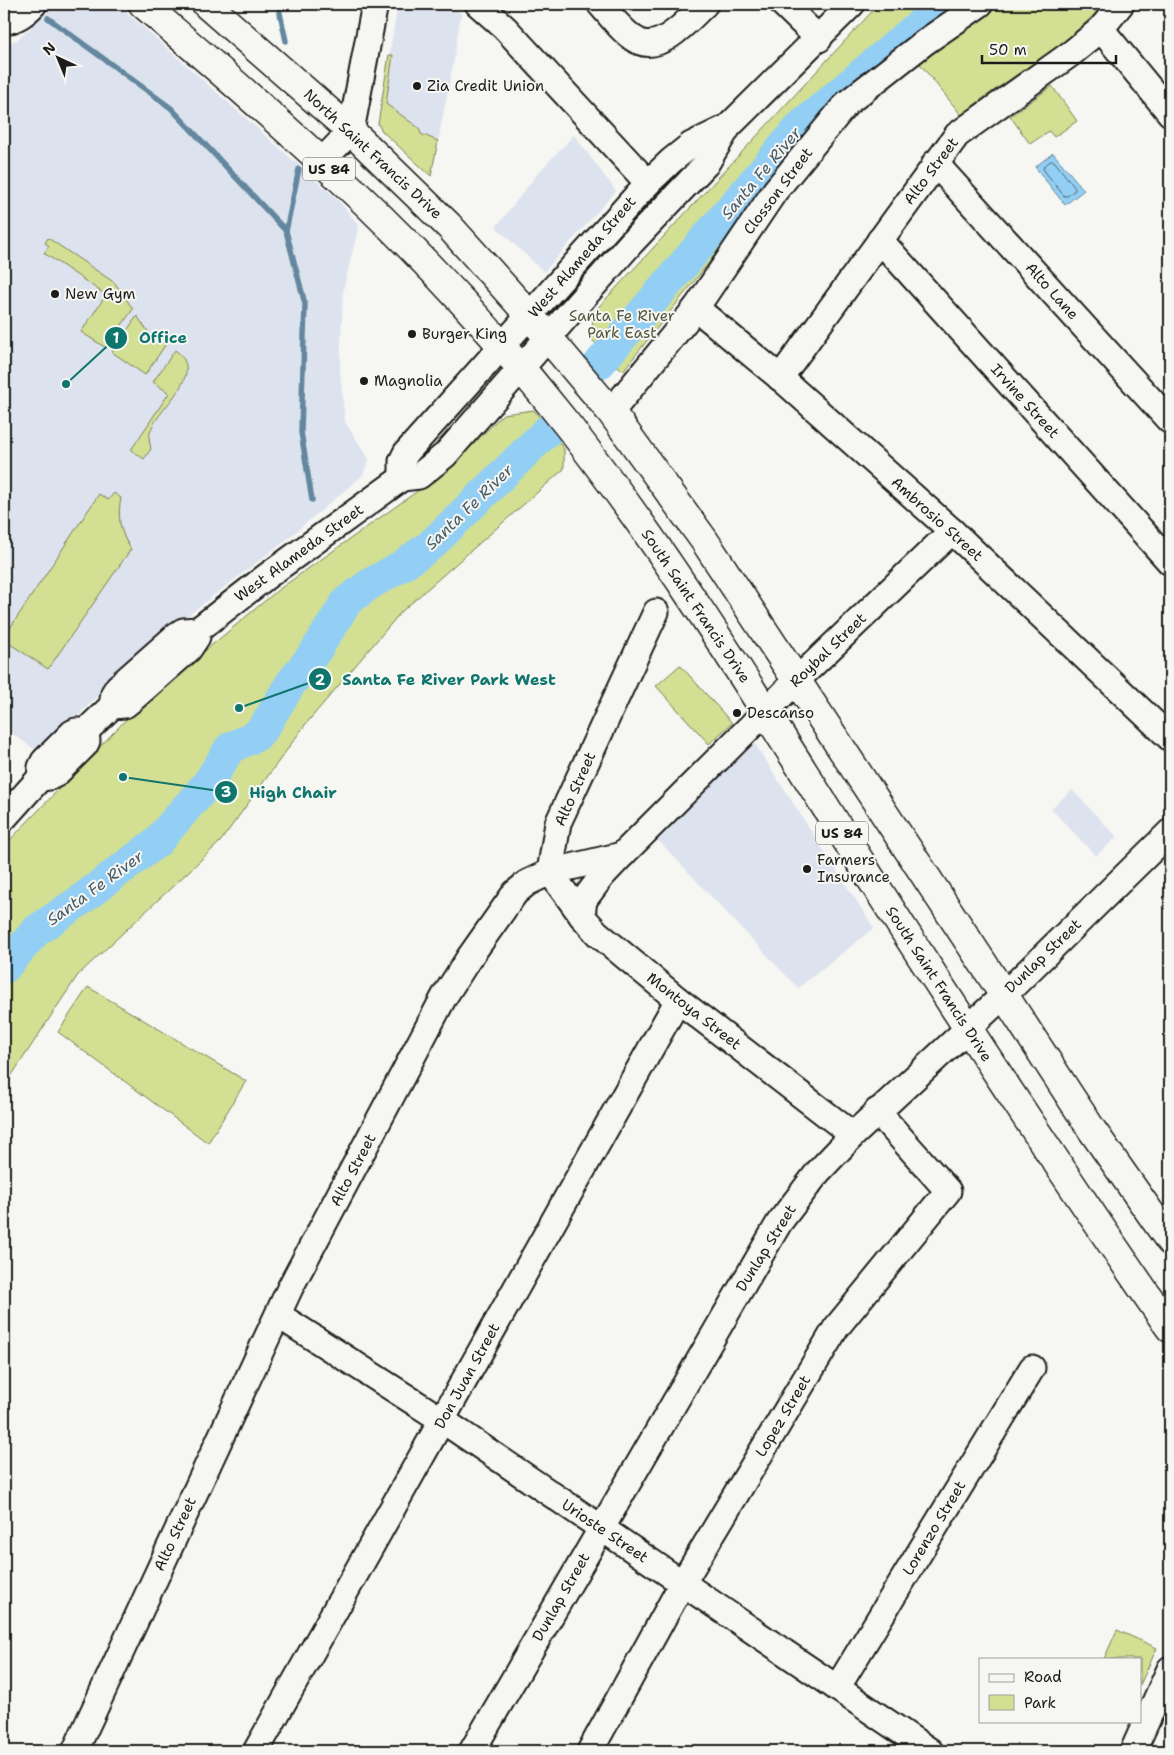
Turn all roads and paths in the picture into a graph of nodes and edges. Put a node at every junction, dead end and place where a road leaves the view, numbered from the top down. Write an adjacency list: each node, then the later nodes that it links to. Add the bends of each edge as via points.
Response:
1 (143, 4): 18 (highway, US 84)
2 (206, 4): 17 (highway, North Saint Francis Drive / US 84)
3 (375, 4): 17 (street)
4 (478, 4): 20 (street, via 505,28)
5 (600, 4): 6 (street, via 640,42 656,43 672,34)
6 (704, 4)
7 (783, 4): 14 (street)
8 (852, 4): 14 (street, West Alameda Street)
9 (980, 4): 22 (street, Closson Street, via 924,42 847,103 775,191)
10 (1121, 4): 13 (street, Alto Street)
11 (31, 8): 12 (street, via 18,18)
12 (4, 22)
13 (1101, 28): 15 (street); 19 (street, Alto Street, via 1071,54 956,135)
14 (818, 38): 16 (street, West Alameda Street)
15 (1170, 113)
16 (728, 127): 20 (street, West Alameda Street, via 691,145); 24 (street, West Alameda Street, via 706,164)
17 (351, 131): 18 (street); 23 (highway, North Saint Francis Drive / US 84, via 449,226)
18 (322, 161): 25 (highway, US 84, via 408,246)
19 (935, 163): 21 (street, Alto Street); 29 (street, Alto Lane)
20 (648, 183): 23 (street, West Alameda Street)
21 (880, 240): 27 (street, Alto Street); 32 (street, Irvine Street)
22 (696, 308): 27 (street, Ambrosio Street); 28 (street, Closson Street)
23 (530, 316): 24 (highway, US 84); 25 (street, West Alameda Street)
24 (548, 338): 26 (street, West Alameda Street); 28 (highway, US 84)
25 (502, 347): 26 (highway, South Saint Francis Drive / US 84); 30 (street, West Alameda Street, via 406,453 402,461)
26 (521, 369): 30 (street, West Alameda Street, via 437,463 419,476); 35 (highway, South Saint Francis Drive / US 84, via 621,495)
27 (780, 378): 31 (street, Ambrosio Street)
28 (611, 412): 34 (highway, US 84, via 704,540)
29 (1169, 420)
30 (402, 478): 37 (street, West Alameda Street, via 198,630 183,631 177,635 118,687 112,706 86,731 76,731 44,762 40,778)
31 (952, 531): 34 (street, Roybal Street); 36 (street, Ambrosio Street)
32 (1170, 562)
33 (656, 612): 40 (street, Alto Street, via 558,823)
34 (797, 680): 35 (street, Roybal Street); 42 (highway, US 84)
35 (766, 712): 39 (street, Roybal Street); 44 (highway, South Saint Francis Drive / US 84)
36 (1170, 738)
37 (4, 818)
38 (1170, 832): 42 (street, Dunlap Street)
39 (622, 855): 40 (street); 41 (street, Roybal Street, via 584,900)
40 (550, 872): 41 (street, Montoya Street); 48 (street, Alto Street, via 515,893 444,997)
41 (582, 916): 43 (street, Montoya Street)
42 (1004, 994): 44 (street, Dunlap Street); 47 (highway, US 84, via 1092,1130)
43 (678, 1000): 46 (street, Montoya Street); 51 (street, Don Juan Street)
44 (968, 1028): 45 (street, Dunlap Street); 49 (highway, South Saint Francis Drive / US 84)
45 (877, 1111): 46 (street, Dunlap Street); 53 (street, Lopez Street, via 948,1191 836,1328)
46 (853, 1135): 52 (street, Dunlap Street, via 818,1172 779,1223)
47 (1170, 1240)
48 (278, 1315): 51 (street, Urioste Street); 57 (street, Alto Street)
49 (1170, 1328)
50 (1032, 1368): 55 (street, Lorenzo Street)
51 (442, 1420): 52 (street, Urioste Street); 58 (street, Don Juan Street)
52 (601, 1528): 53 (street, Urioste Street); 59 (street, Dunlap Street)
53 (682, 1584): 55 (street, Urioste Street); 60 (street, Lopez Street)
54 (1170, 1669): 56 (street)
55 (837, 1688): 61 (street, Urioste Street)
56 (1163, 1708): 62 (street)
57 (75, 1751)
58 (256, 1751)
59 (472, 1751)
60 (590, 1751)
61 (930, 1751)
62 (1133, 1751)

